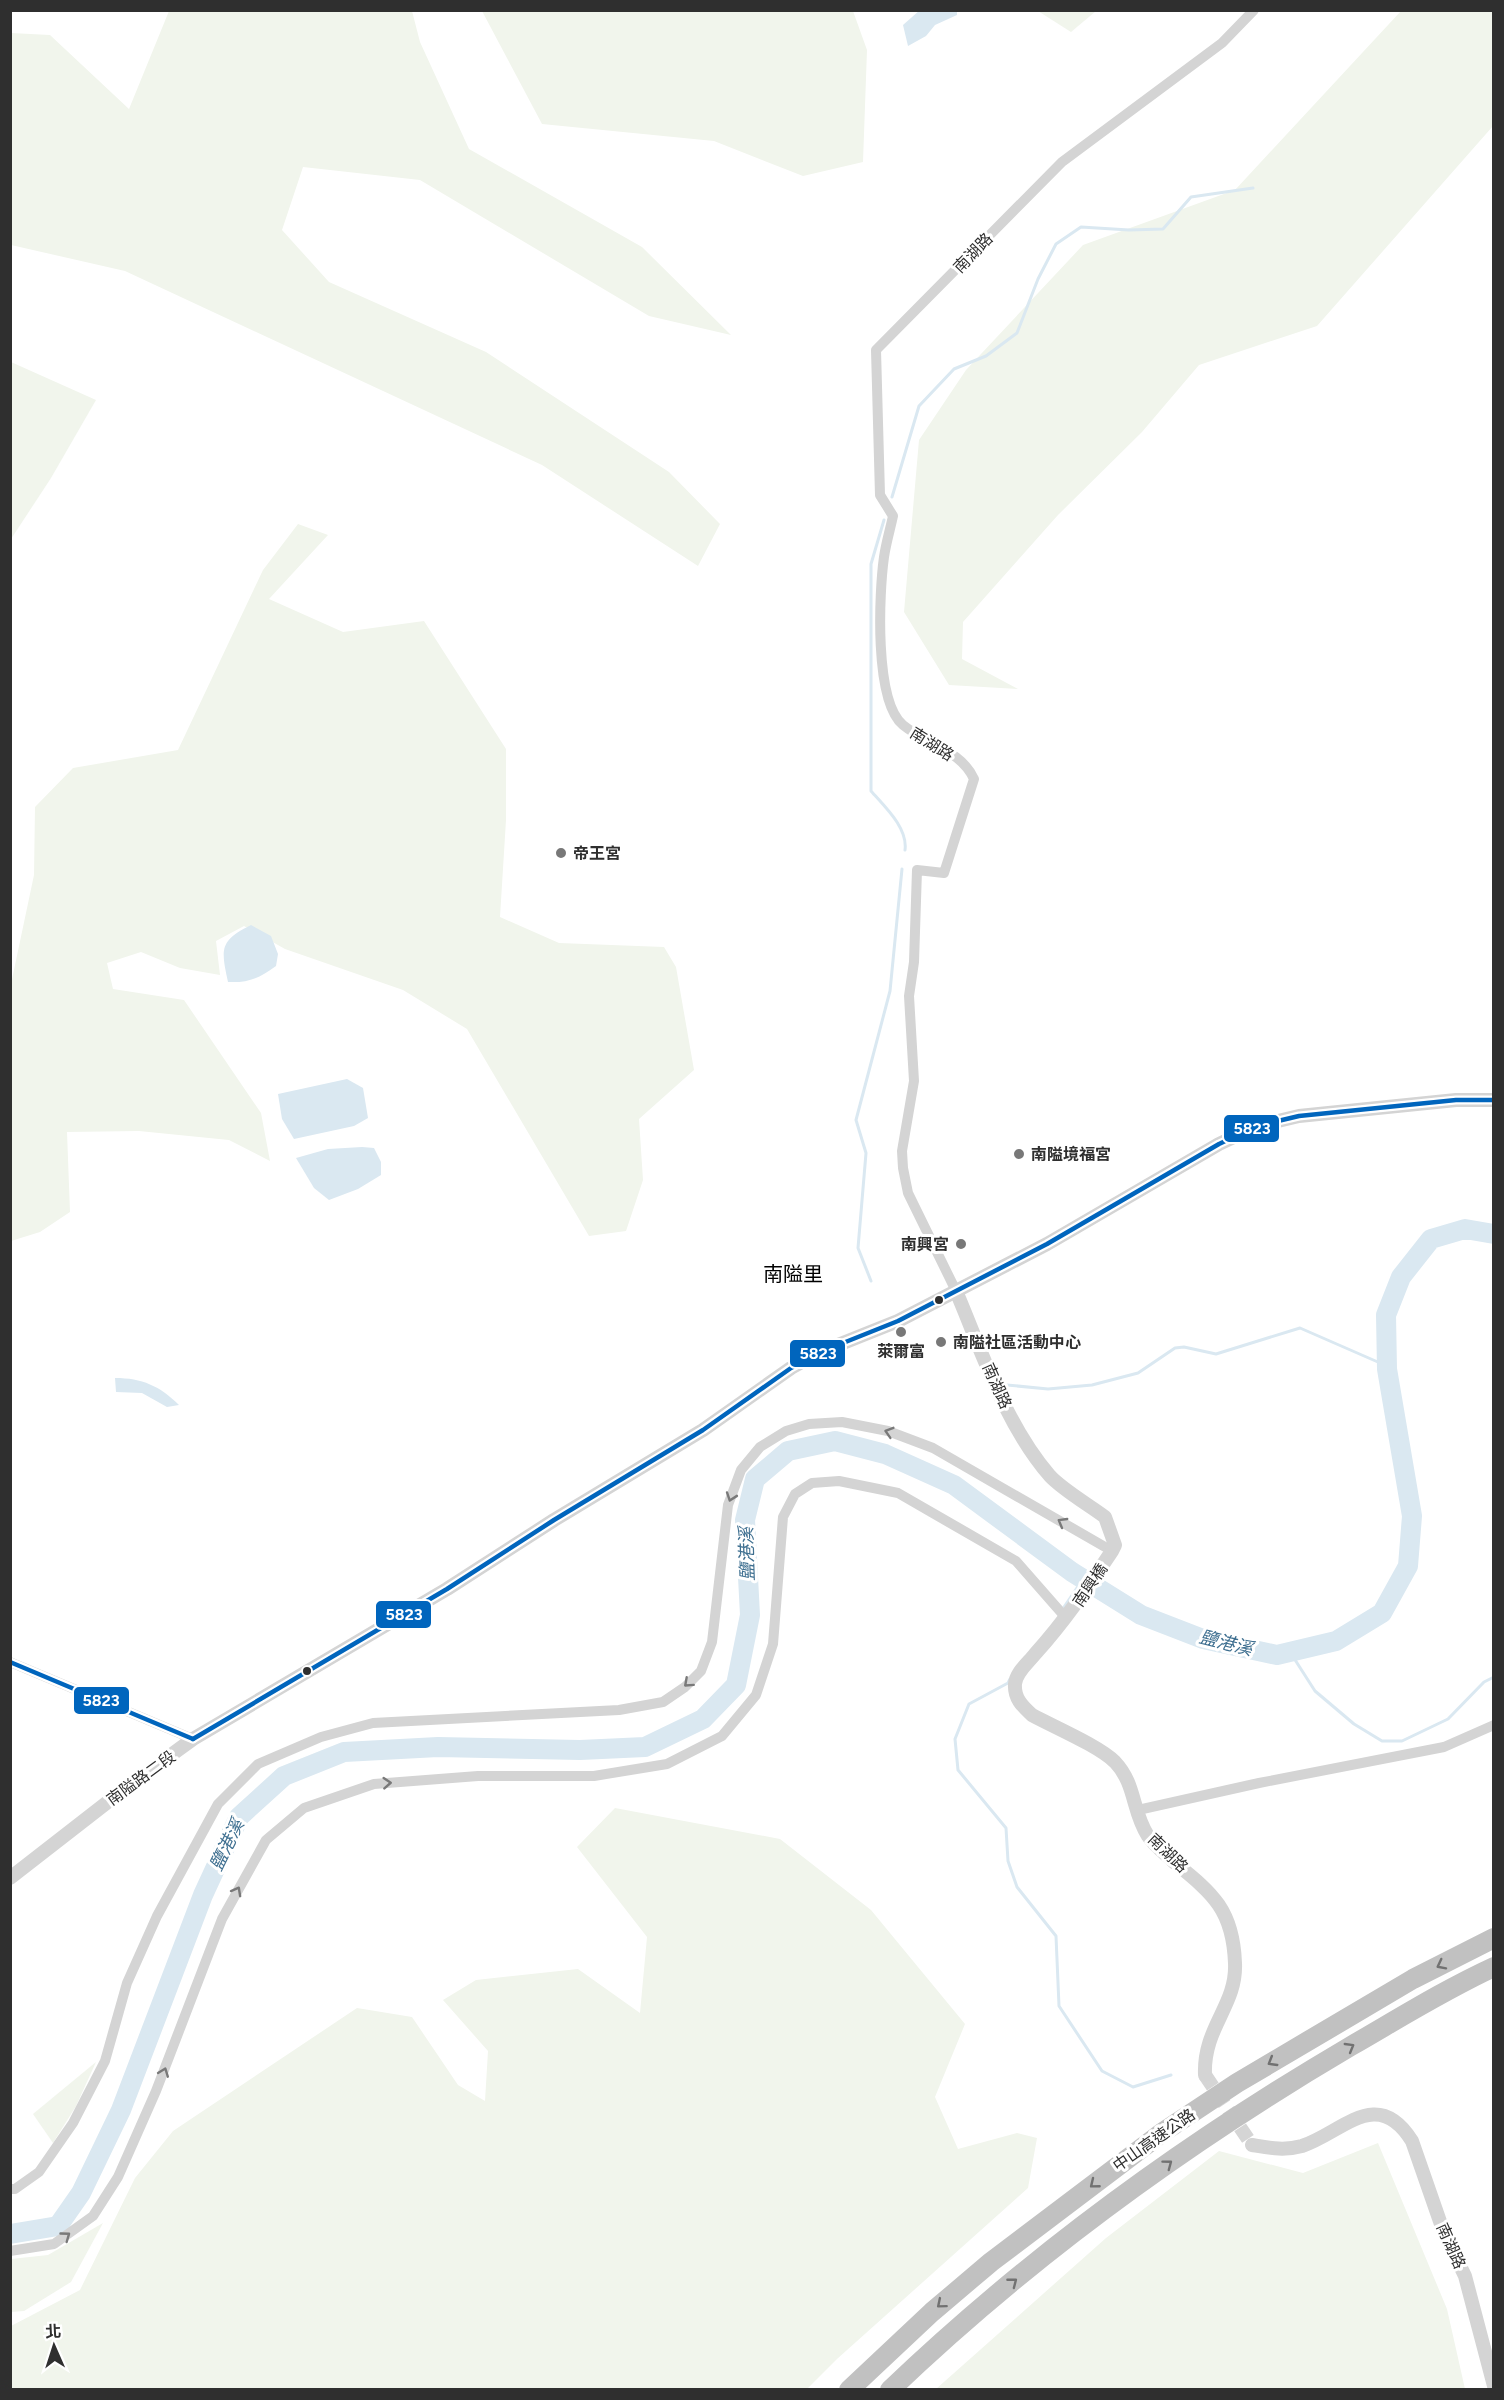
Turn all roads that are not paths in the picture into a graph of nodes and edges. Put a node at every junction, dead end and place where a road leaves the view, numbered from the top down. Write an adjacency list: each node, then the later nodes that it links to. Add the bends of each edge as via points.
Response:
1 (1254, 10): 3 (street, 南湖路, via 1222,43 1062,162 876,350 880,495 893,516 884,556 882,591 885,691 894,716 904,726 968,766 974,779 944,873 917,870 909,996 914,1081 902,1151 908,1193)
2 (1494, 1100): 3 (street, 南隘路二段, via 1456,1100 1299,1116 1257,1126)
3 (956, 1291): 4 (street, 南湖路, via 1010,1415 1051,1477 1105,1517 1115,1545); 8 (street, 南隘路二段, via 898,1322 818,1353 791,1368 703,1430 447,1589)
4 (1112, 1551): 5 (street, 南興橋); 15 (street, one-way to 15, via 933,1448 888,1431 842,1422 809,1424 786,1431 760,1447 741,1470 728,1505 712,1642 701,1671 663,1702 619,1710 374,1723 321,1737 258,1764 218,1804 157,1916 127,1983 105,2061 73,2123 39,2172)
5 (1066, 1618): 9 (street, 南湖路, via 1021,1669 1015,1682 1016,1695 1032,1715 1114,1761 1130,1781); 16 (street, one-way to 5, via 54,2244 93,2216 99,2207 118,2177 156,2091 222,1918 266,1840 304,1808 374,1784 478,1776 594,1776 667,1764 722,1736 756,1695 773,1644 783,1517 795,1494 812,1483 839,1480 898,1493 1016,1561)
6 (10, 1662): 8 (street)
7 (1494, 1725): 9 (street, via 1444,1748)
8 (193, 1739): 10 (street, 南隘路二段)
9 (1138, 1810): 13 (street, 南湖路, via 1149,1839 1214,1895 1233,1936 1235,1981 1204,2054)
10 (10, 1878)
11 (1494, 1938): 18 (highway, 中山高速公路, one-way to 18, via 1413,1979 1237,2083 1163,2132 991,2262)
12 (1494, 1967): 19 (highway, 中山高速公路, one-way to 12, via 952,2330 1198,2141 1309,2071)
13 (1205, 2075)
14 (1252, 2145): 17 (street, 南湖路, via 1280,2150 1304,2145 1359,2116 1373,2114 1388,2118 1405,2130 1444,2233 1465,2276)
15 (10, 2189)
16 (10, 2251)
17 (1494, 2386)
18 (849, 2390)
19 (890, 2390)

